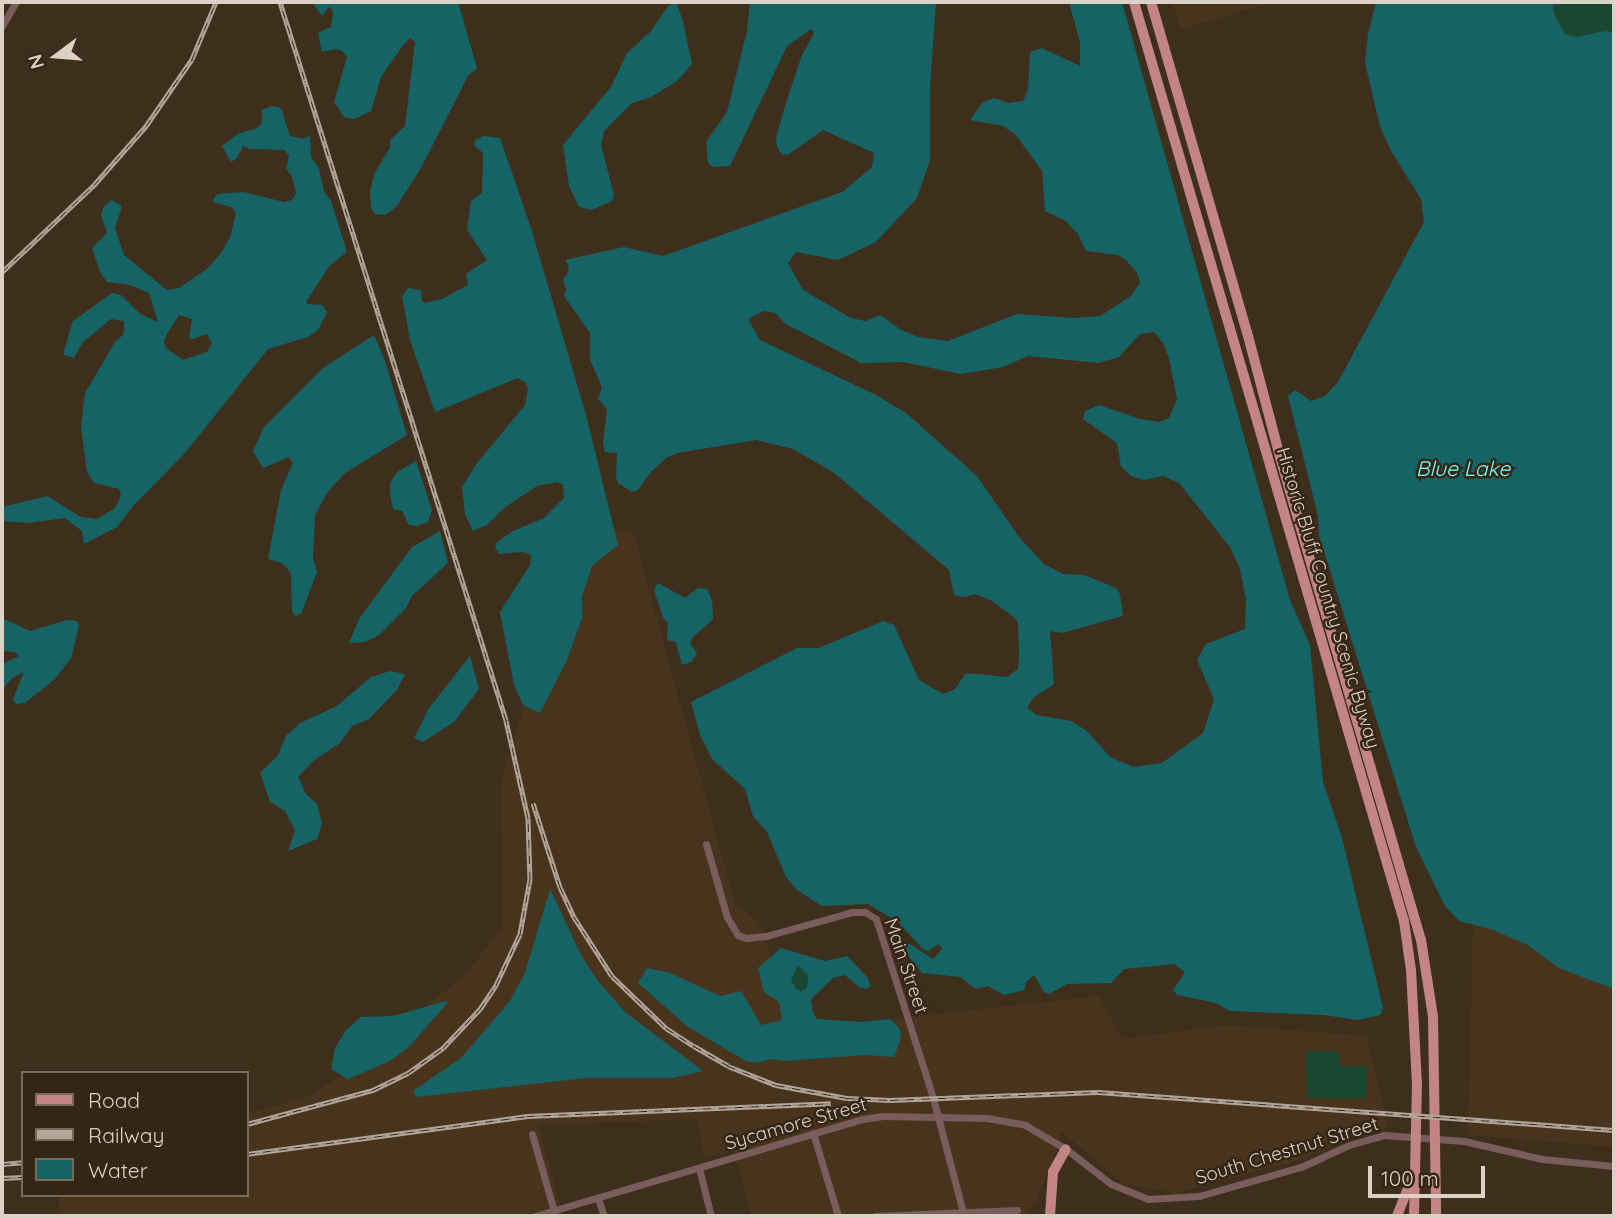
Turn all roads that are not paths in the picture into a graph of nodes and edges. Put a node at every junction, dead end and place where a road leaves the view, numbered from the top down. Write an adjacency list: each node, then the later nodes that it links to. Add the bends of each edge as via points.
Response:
1 (16, 2): 4 (street)
2 (1135, 2): 12 (main road, Historic Bluff Country Scenic Byway, via 1396,887 1411,970 1417,1084)
3 (1151, 2): 27 (main road, Historic Bluff Country Scenic Byway, via 1415,913 1429,984)
4 (2, 26)
5 (706, 844): 6 (street, Main Street, via 727,917 746,938 852,912 865,912 876,919)
6 (936, 1119): 7 (street, Sycamore Street, via 872,1116); 9 (street, Sycamore Street, via 1012,1121 1038,1130); 17 (street, Main Street)
7 (813, 1133): 11 (street, Sycamore Street); 21 (street)
8 (532, 1135): 16 (street)
9 (1066, 1149): 10 (street, South Chestnut Street, via 1111,1184 1139,1196 1166,1200 1199,1196 1301,1167 1384,1135 1464,1141 1542,1159); 14 (main road, via 1055,1165)
10 (1614, 1166)
11 (699, 1168): 13 (street, Sycamore Street); 20 (street)
12 (1415, 1169): 25 (main road); 26 (main road, Historic Bluff Country Scenic Byway)
13 (598, 1198): 16 (street, Sycamore Street); 19 (street)
14 (1049, 1201): 23 (main road); 24 (main road)
15 (1017, 1210): 17 (street)
16 (554, 1211): 18 (street, Sycamore Street)
17 (964, 1212): 22 (street)
18 (534, 1216)
19 (604, 1216)
20 (712, 1216)
21 (838, 1216)
22 (876, 1216)
23 (1042, 1216)
24 (1050, 1216)
25 (1397, 1216)
26 (1414, 1216)
27 (1434, 1216)

